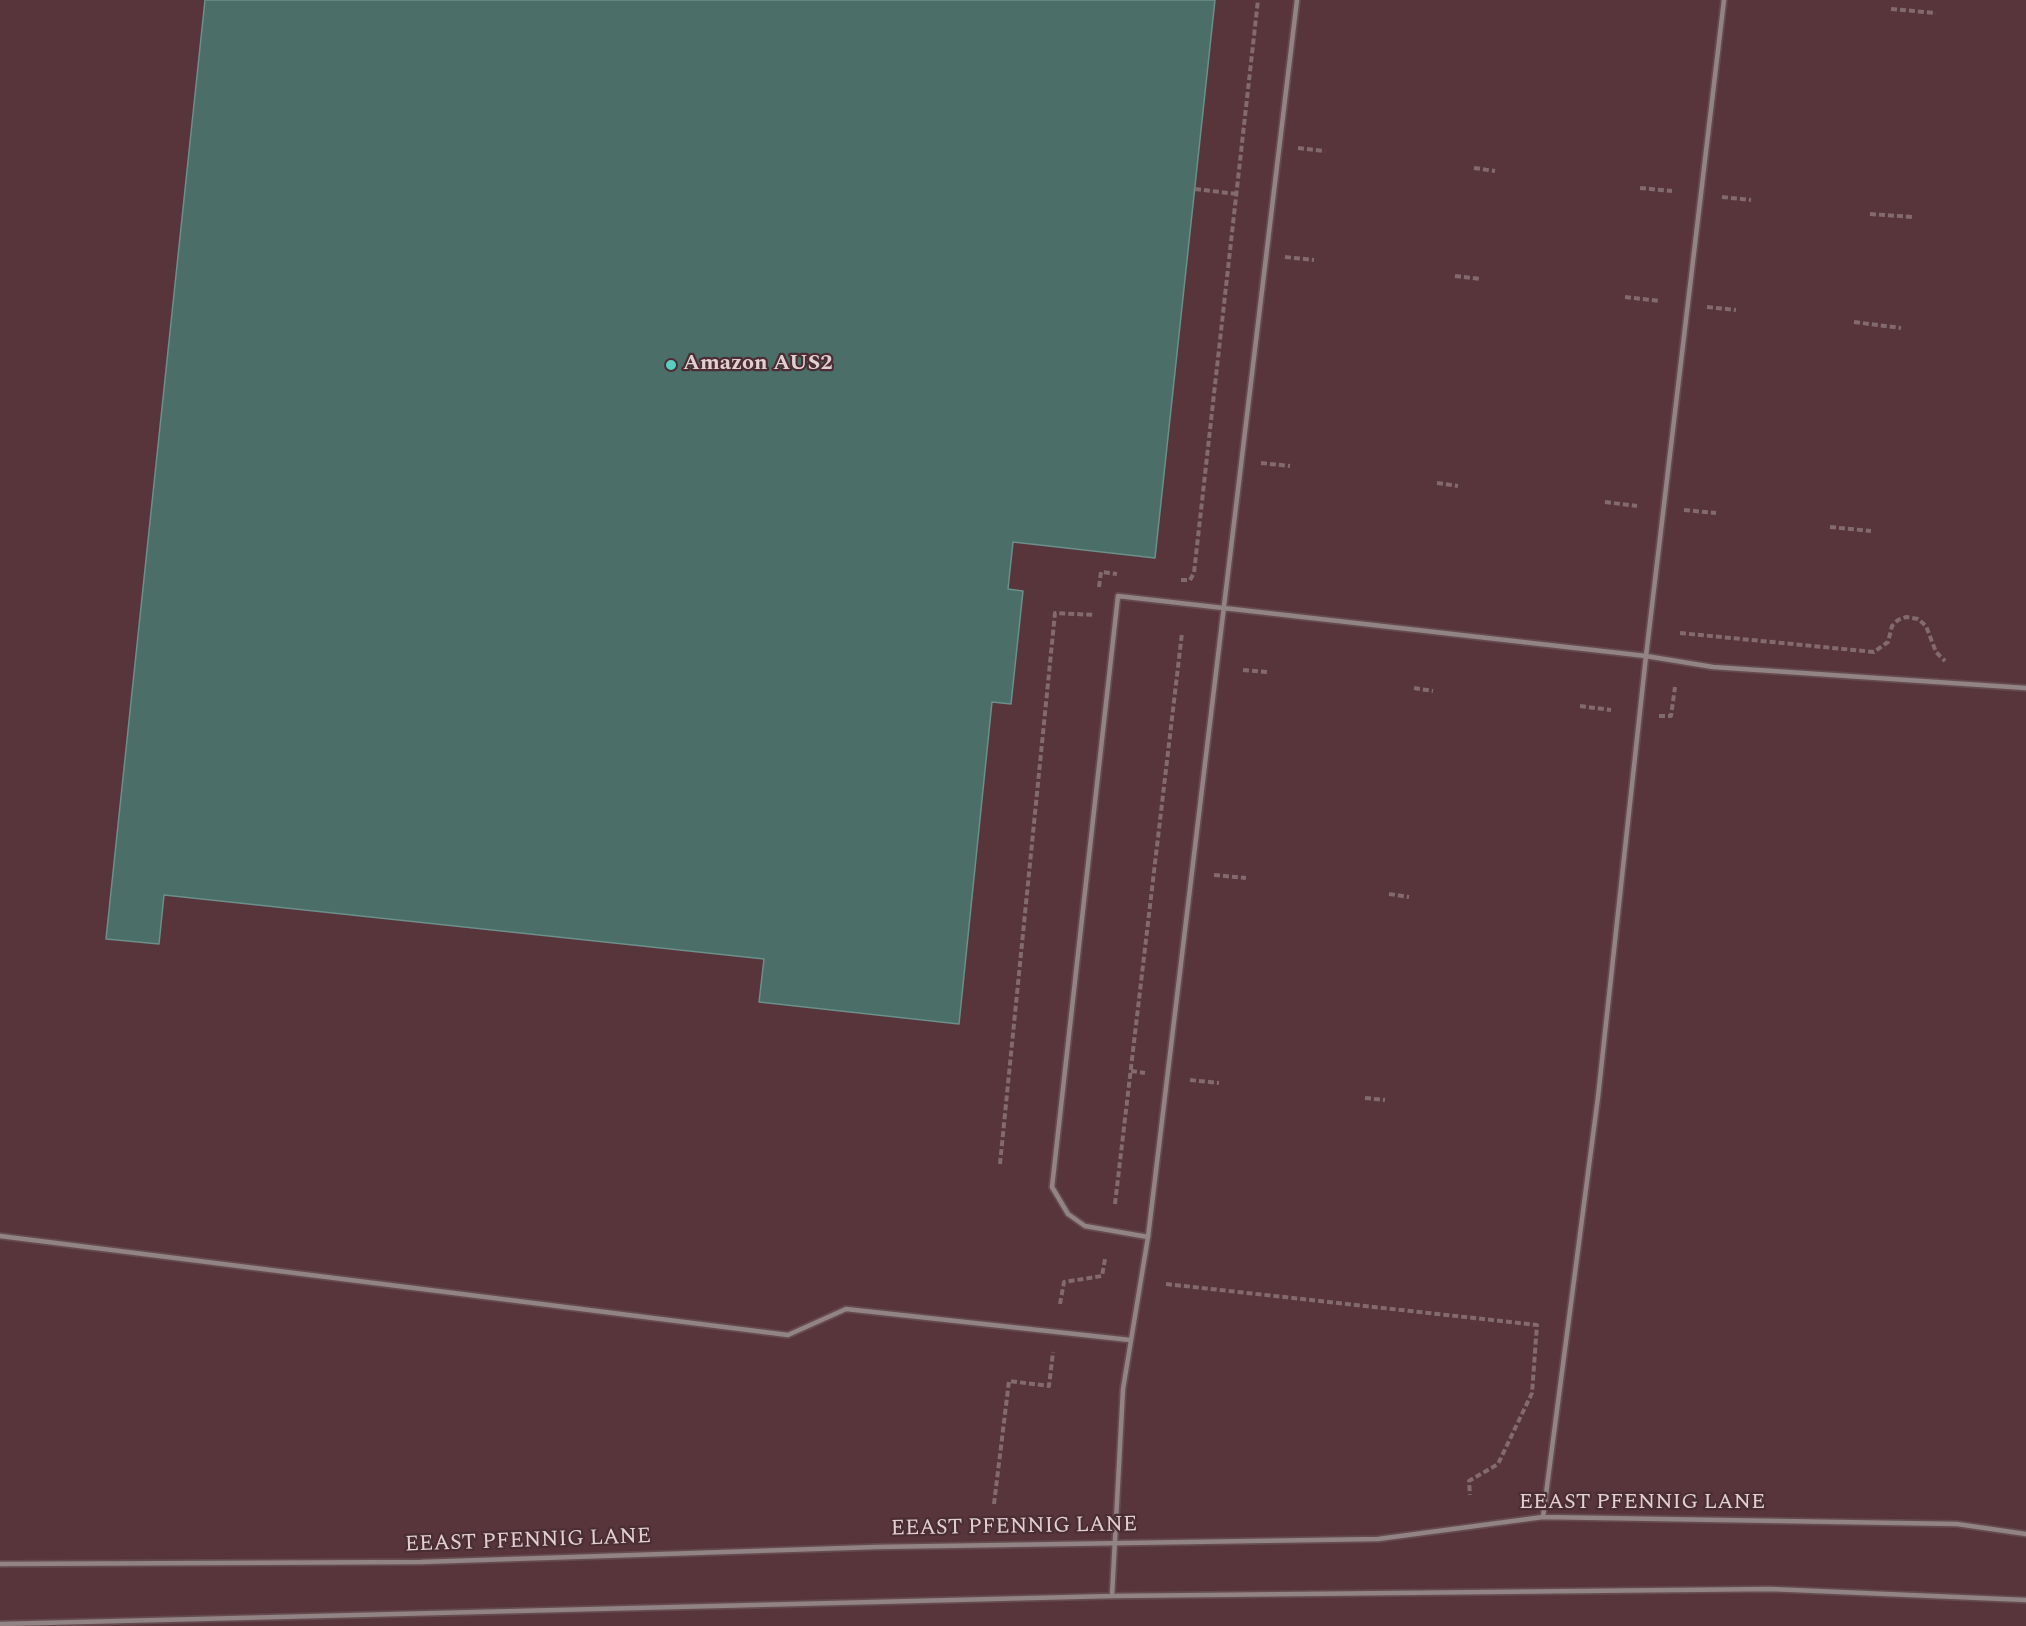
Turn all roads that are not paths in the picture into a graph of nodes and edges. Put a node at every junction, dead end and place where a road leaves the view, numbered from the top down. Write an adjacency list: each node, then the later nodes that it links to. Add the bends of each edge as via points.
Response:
1 (1297, 0): 3 (lane)
2 (1724, 0): 4 (lane)
3 (1224, 607): 4 (lane); 7 (lane); 7 (lane, via 1118,596 1052,1187 1068,1214 1085,1226)
4 (1646, 656): 5 (lane, via 1713,667); 9 (lane, via 1598,1097)
5 (2026, 688)
6 (0, 1236): 8 (lane, via 788,1335 846,1309)
7 (1148, 1237): 8 (lane)
8 (1130, 1340): 11 (lane, via 1123,1389)
9 (1543, 1517): 10 (lane, EEAST PFENNIG LANE, via 1957,1524); 11 (lane, EEAST PFENNIG LANE, via 1378,1539)
10 (2026, 1534)
11 (1115, 1543): 12 (lane, EEAST PFENNIG LANE, via 421,1562); 13 (lane)
12 (0, 1564)
13 (1112, 1596): 14 (lane, via 1770,1589); 15 (lane)
14 (2026, 1600)
15 (0, 1624)

